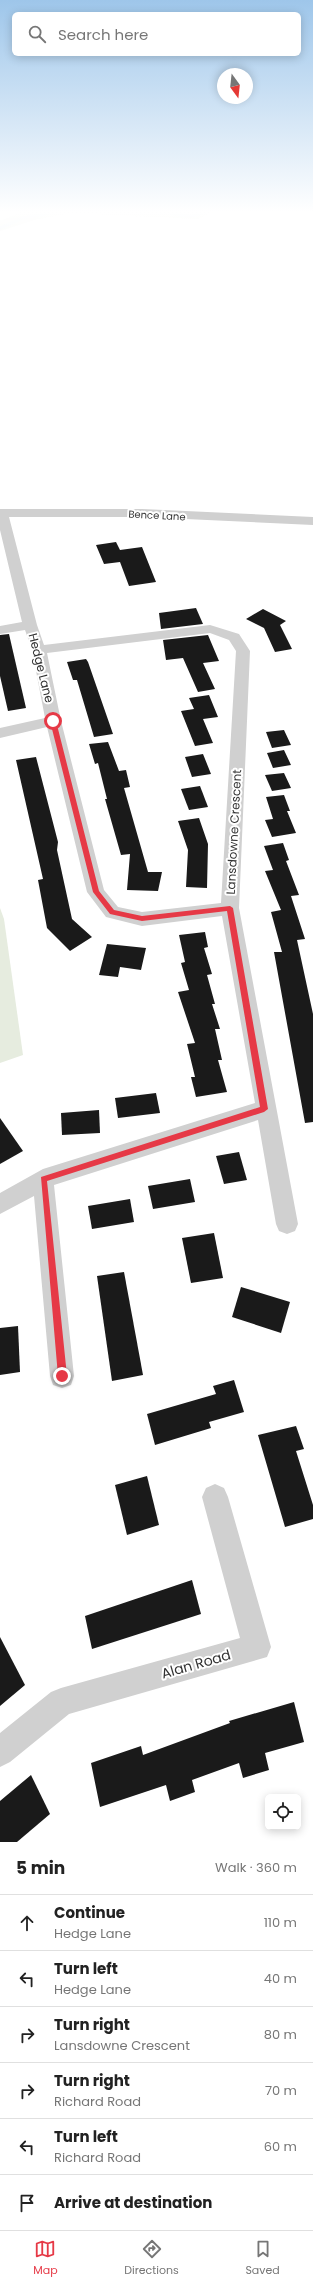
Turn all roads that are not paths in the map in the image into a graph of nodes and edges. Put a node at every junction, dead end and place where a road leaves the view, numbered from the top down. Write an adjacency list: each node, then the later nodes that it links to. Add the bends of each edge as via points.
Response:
1 (1, 513): 2 (street, Bence Lane, via 142,514); 3 (street, Hedge Lane)
2 (313, 522)
3 (30, 626): 4 (street); 5 (street, Hedge Lane)
4 (0, 630)
5 (39, 650): 6 (street, Hedge Lane); 8 (street, Lansdowne Crescent, via 210,629 229,633 240,641 243,651)
6 (53, 721): 7 (street); 8 (street, Hedge Lane, via 96,892 112,912 142,919)
7 (0, 733)
8 (230, 908): 9 (street, Lansdowne Crescent)
9 (264, 1109): 10 (street); 12 (street, Lansdowne Crescent)
10 (43, 1179): 11 (street); 13 (street)
11 (0, 1204)
12 (286, 1224)
13 (62, 1376)
14 (215, 1497): 15 (street, Alan Road, via 257,1647 61,1702)
15 (0, 1752)

